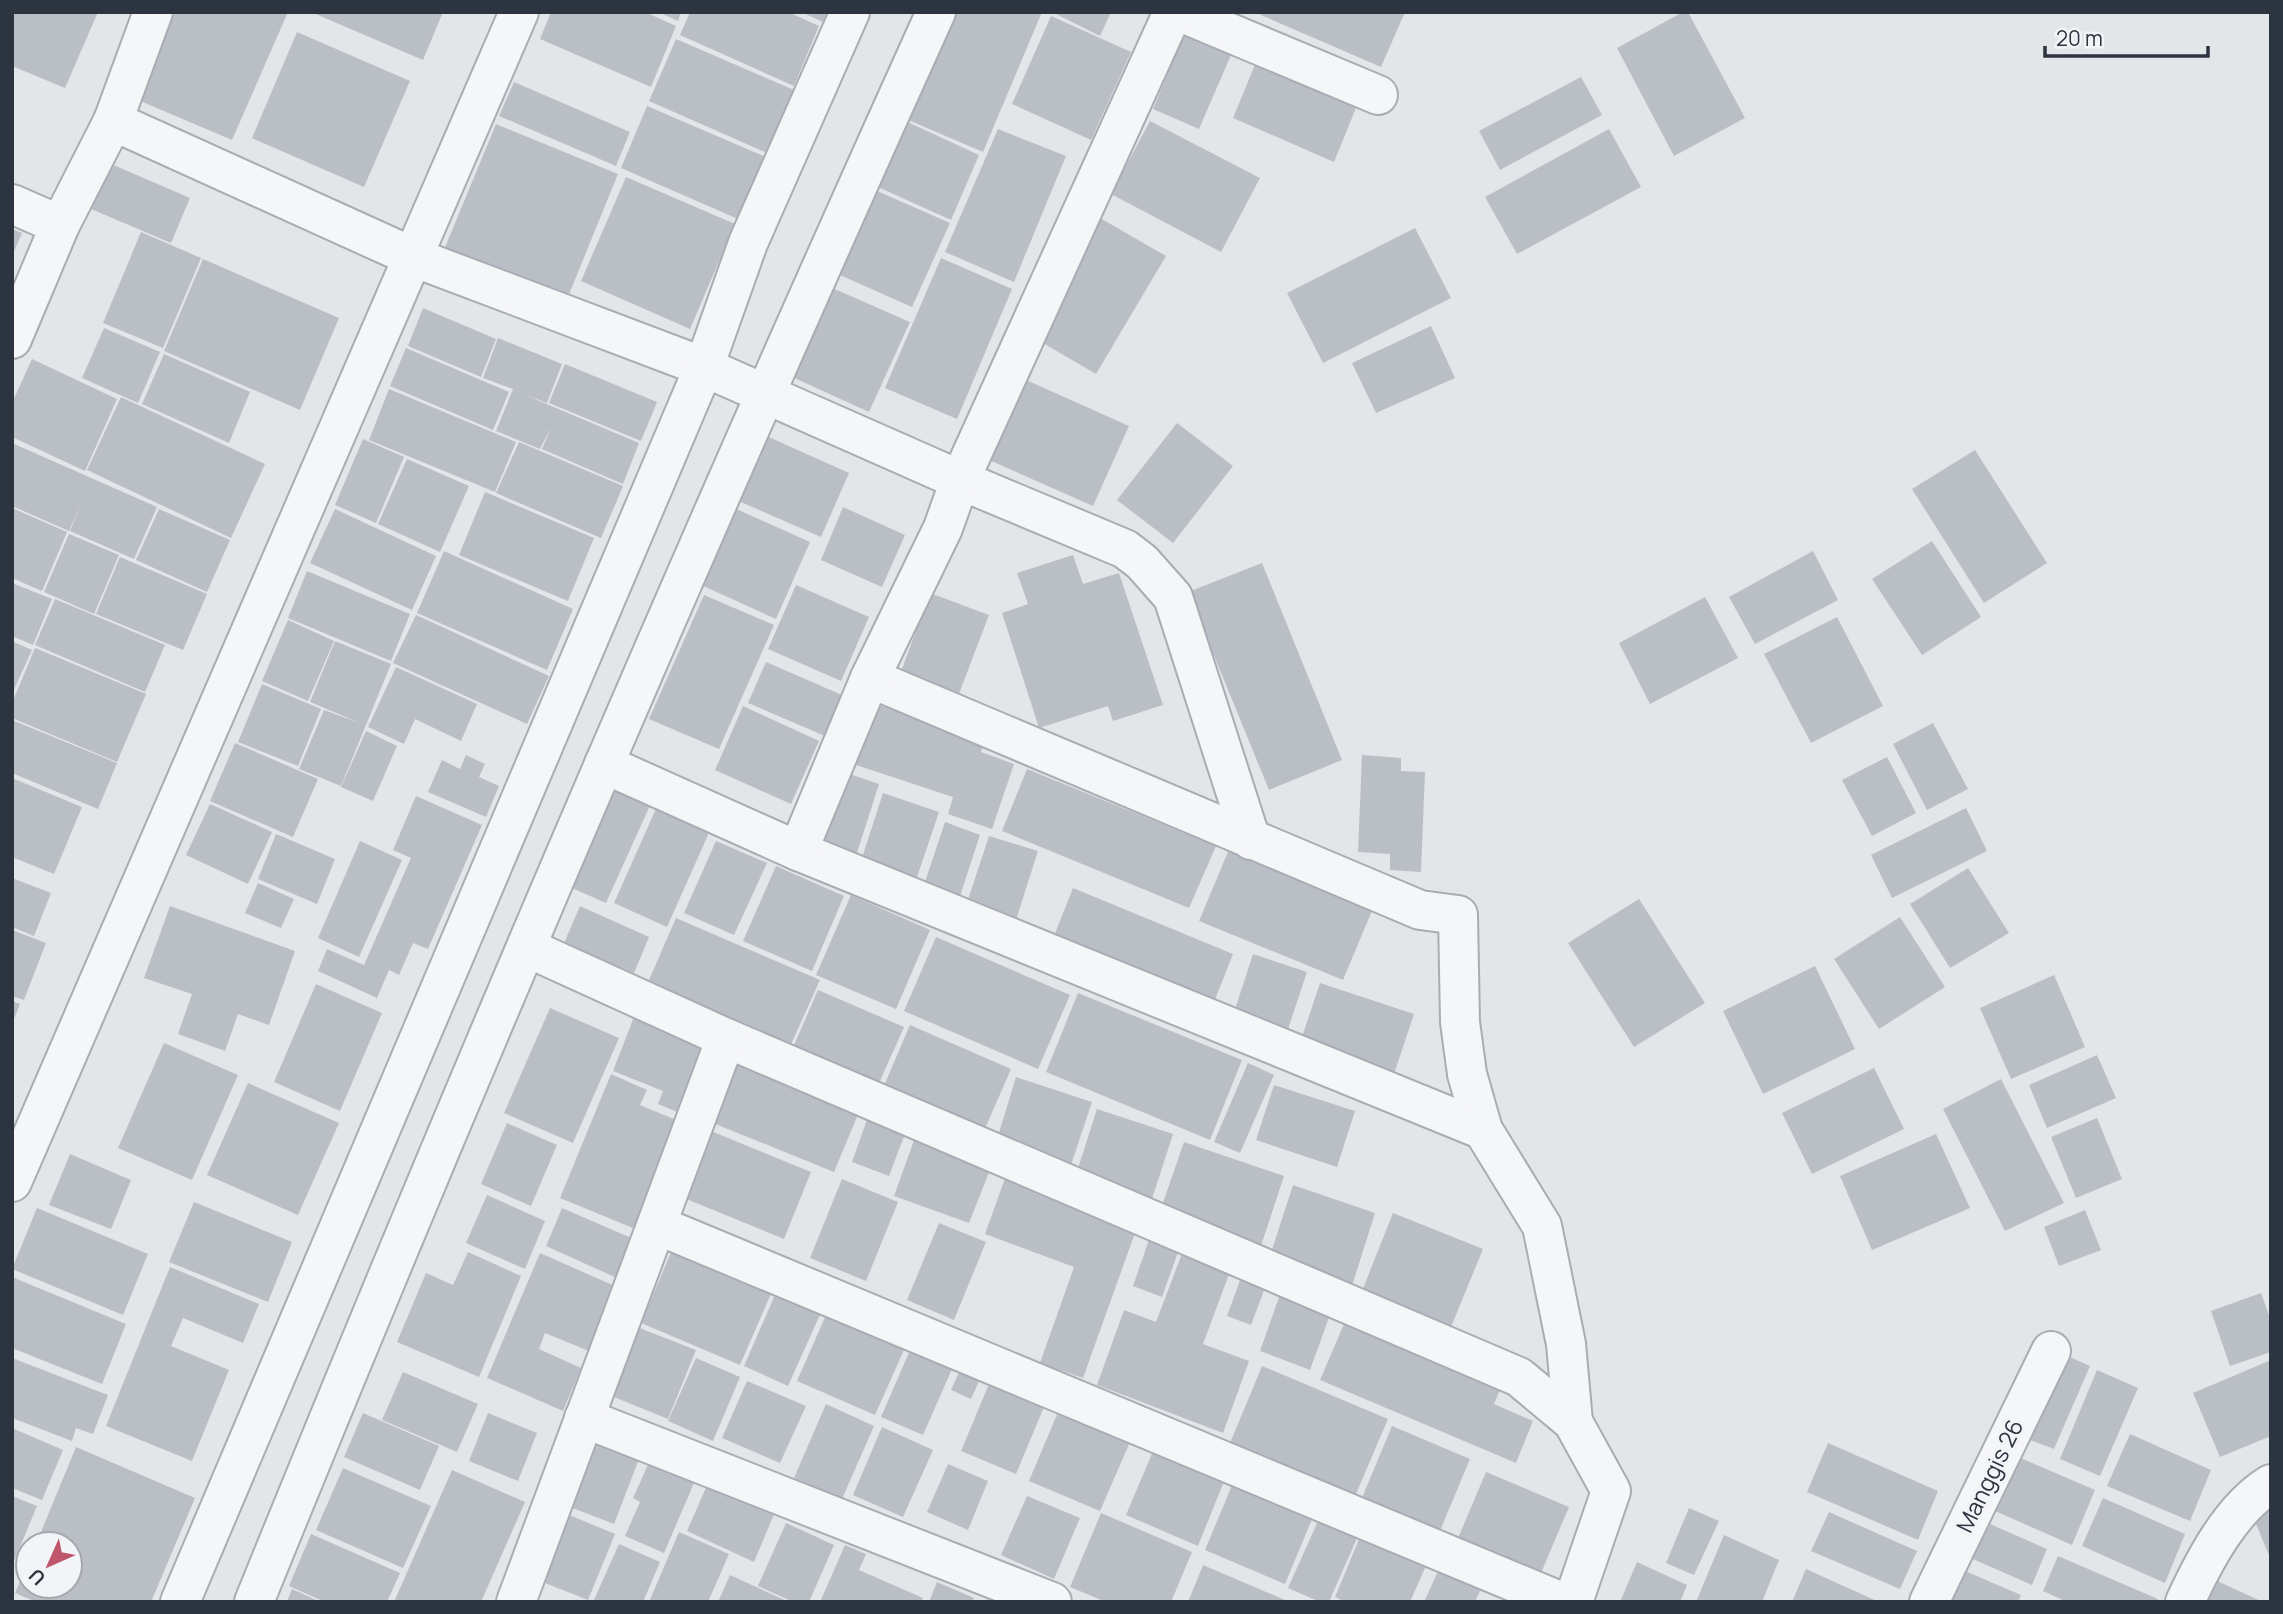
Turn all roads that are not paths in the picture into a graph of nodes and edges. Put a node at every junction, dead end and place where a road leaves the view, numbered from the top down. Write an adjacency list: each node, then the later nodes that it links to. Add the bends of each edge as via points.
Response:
1 (153, 12): 8 (street)
2 (519, 12): 11 (street)
3 (850, 12): 13 (street, via 748,243)
4 (936, 12): 14 (street)
5 (1173, 12): 15 (street)
6 (1180, 12): 7 (street)
7 (1378, 95)
8 (113, 121): 10 (street); 11 (street)
9 (12, 204): 10 (street)
10 (60, 225): 12 (street)
11 (413, 257): 13 (street); 23 (street)
12 (12, 339)
13 (704, 367): 14 (street); 30 (street)
14 (764, 393): 15 (street); 17 (street)
15 (960, 480): 16 (street, via 943,528); 18 (street, via 1125,548 1173,597)
16 (870, 678): 18 (street); 19 (street)
17 (604, 764): 19 (street); 20 (street)
18 (1251, 840): 22 (street, via 1420,909 1458,915 1460,1022 1467,1074)
19 (798, 851): 22 (street)
20 (528, 948): 21 (street); 31 (street)
21 (726, 1038): 24 (street); 27 (street, via 1519,1377)
22 (1483, 1130): 27 (street, via 1542,1226 1566,1343)
23 (12, 1182)
24 (657, 1226): 26 (street); 33 (street)
25 (2051, 1351): 35 (street, Manggis 26)
26 (584, 1418): 29 (street); 32 (street)
27 (1573, 1422): 34 (street, via 1611,1491)
28 (2271, 1484): 36 (street, via 2258,1492 2210,1550)
29 (523, 1600)
30 (180, 1602)
31 (254, 1602)
32 (1052, 1602)
33 (1562, 1602)
34 (1573, 1602)
35 (1929, 1602)
36 (2185, 1602)

